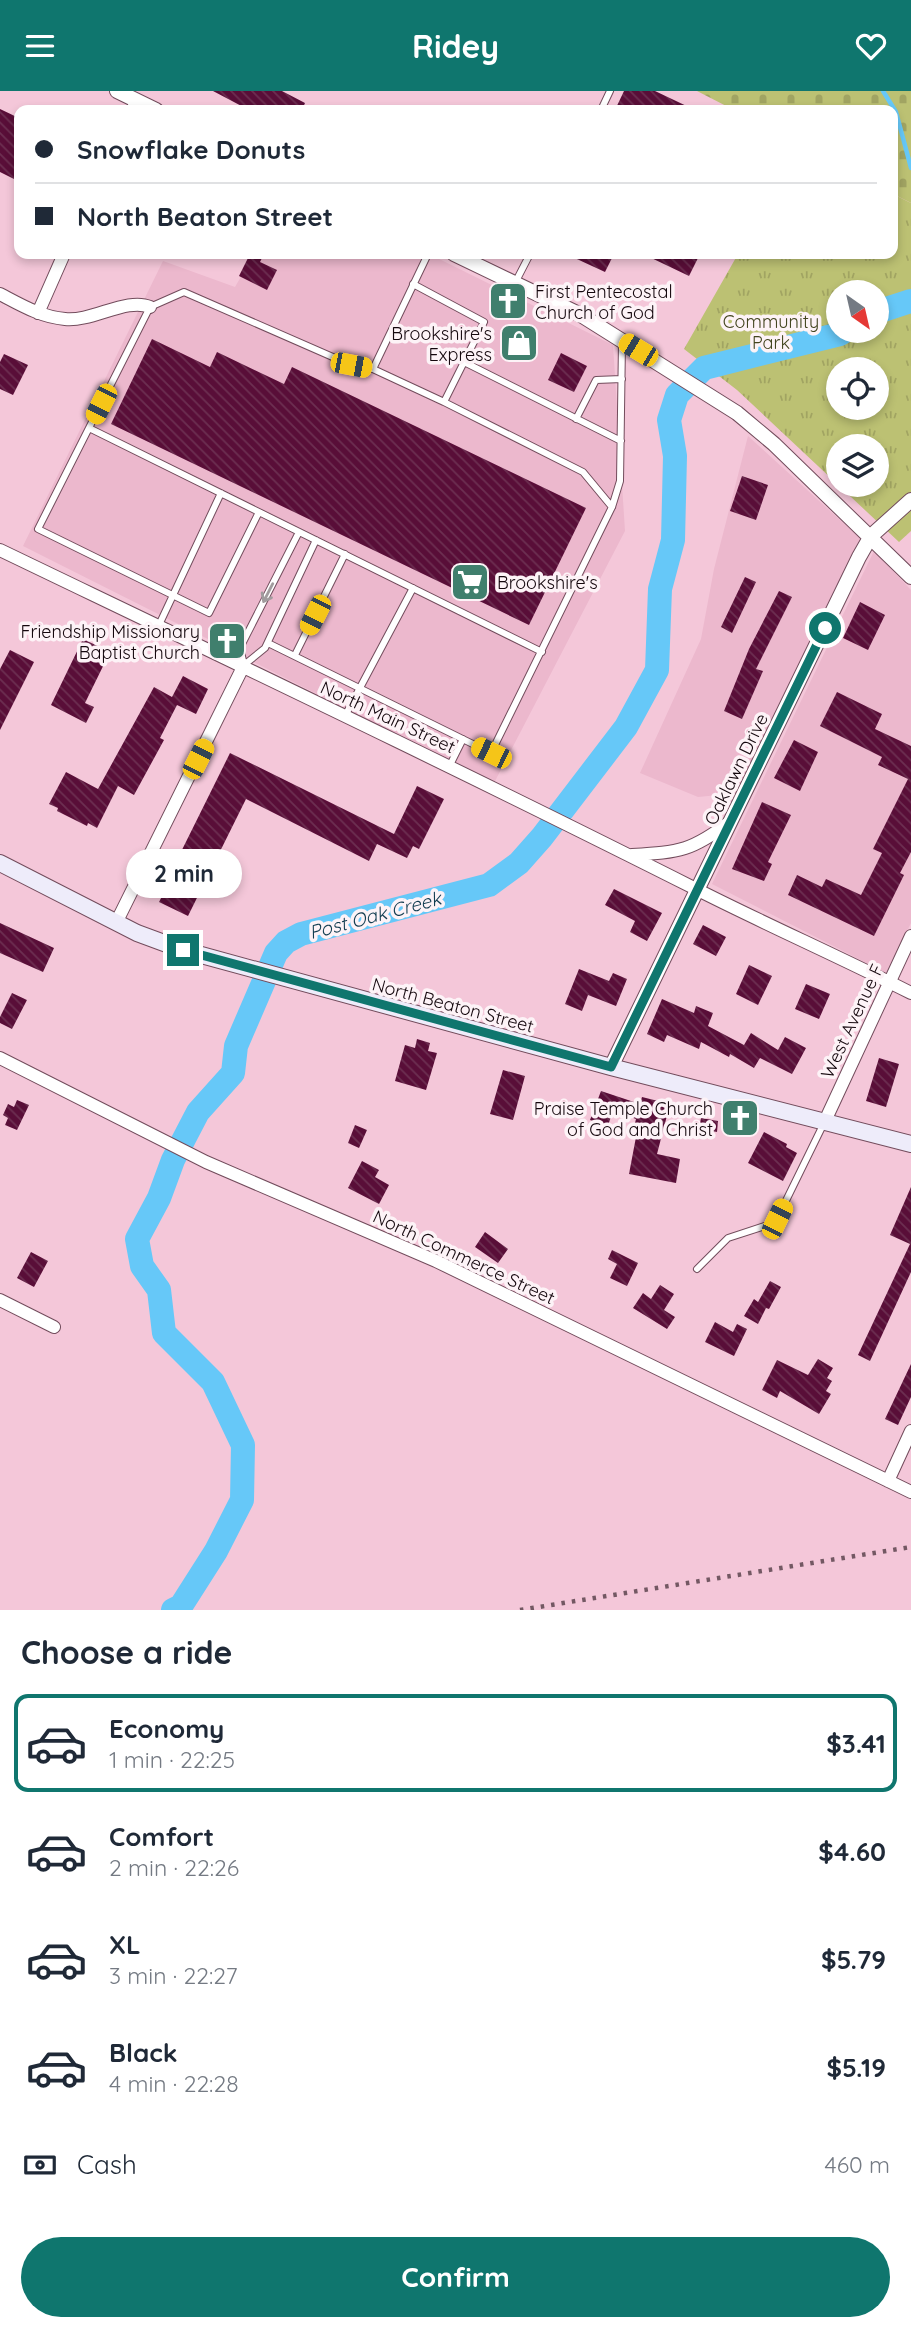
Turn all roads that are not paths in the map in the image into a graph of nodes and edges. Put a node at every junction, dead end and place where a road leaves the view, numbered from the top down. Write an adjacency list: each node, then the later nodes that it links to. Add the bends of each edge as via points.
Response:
1 (117, 91): 2 (street)
2 (134, 105)
3 (62, 259): 11 (street)
4 (426, 259): 8 (lane)
5 (465, 259): 7 (street)
6 (527, 259): 7 (lane)
7 (515, 283): 12 (street)
8 (413, 284): 13 (lane, via 484,322); 14 (lane)
9 (0, 294): 11 (street)
10 (149, 307): 11 (street, via 141,303 66,320); 14 (lane, via 184,292 351,365); 18 (lane)
11 (38, 313)
12 (622, 340): 15 (lane); 25 (street, via 737,413)
13 (464, 362): 16 (lane); 17 (lane)
14 (373, 369): 16 (lane)
15 (622, 379): 17 (lane, via 596,380); 19 (lane)
16 (444, 402): 22 (lane, via 583,472)
17 (576, 419): 19 (lane)
18 (89, 428): 20 (lane); 31 (lane, via 38,529)
19 (621, 441): 22 (lane, via 620,481)
20 (221, 493): 23 (lane); 31 (lane)
21 (911, 501): 25 (street, Oaklawn Drive)
22 (612, 507): 34 (lane)
23 (259, 512): 24 (lane); 31 (lane, via 209,613)
24 (299, 532): 26 (lane); 36 (lane, one-way to 36, via 240,648)
25 (871, 536): 29 (street); 41 (street, Oaklawn Drive)
26 (316, 540): 28 (lane); 33 (lane)
27 (0, 550): 32 (street, North Main Street)
28 (345, 554): 30 (lane); 35 (lane)
29 (911, 577)
30 (413, 588): 34 (lane); 37 (lane)
31 (174, 596): 32 (lane)
32 (159, 625): 36 (street, North Main Street)
33 (268, 643): 35 (lane); 36 (lane)
34 (542, 652): 39 (lane, via 491,753)
35 (295, 655): 37 (lane)
36 (244, 665): 38 (street, North Main Street); 45 (street)
37 (361, 688): 38 (lane); 39 (lane)
38 (345, 717): 40 (street, North Main Street)
39 (463, 739): 40 (lane)
40 (450, 765): 42 (street, North Main Street)
41 (734, 818): 42 (street, via 709,838 680,852); 44 (street, Oaklawn Drive)
42 (631, 855): 44 (street, North Main Street)
43 (0, 863): 45 (main road, North Beaton Street)
44 (697, 890): 47 (street, North Main Street); 50 (street, Oaklawn Drive)
45 (116, 923): 50 (main road, North Beaton Street, via 204,955)
46 (911, 936): 47 (street, West Avenue F)
47 (888, 982): 48 (street, North Main Street); 51 (street, West Avenue F)
48 (911, 993)
49 (0, 1058): 57 (street, North Commerce Street, via 206,1162 436,1261)
50 (611, 1067): 51 (main road, North Beaton Street)
51 (825, 1121): 52 (main road, North Beaton Street); 53 (lane, via 777,1219 728,1238)
52 (911, 1144)
53 (696, 1269)
54 (0, 1300): 55 (street)
55 (54, 1327)
56 (911, 1431): 57 (street)
57 (888, 1481): 58 (street, North Commerce Street)
58 (911, 1492)

